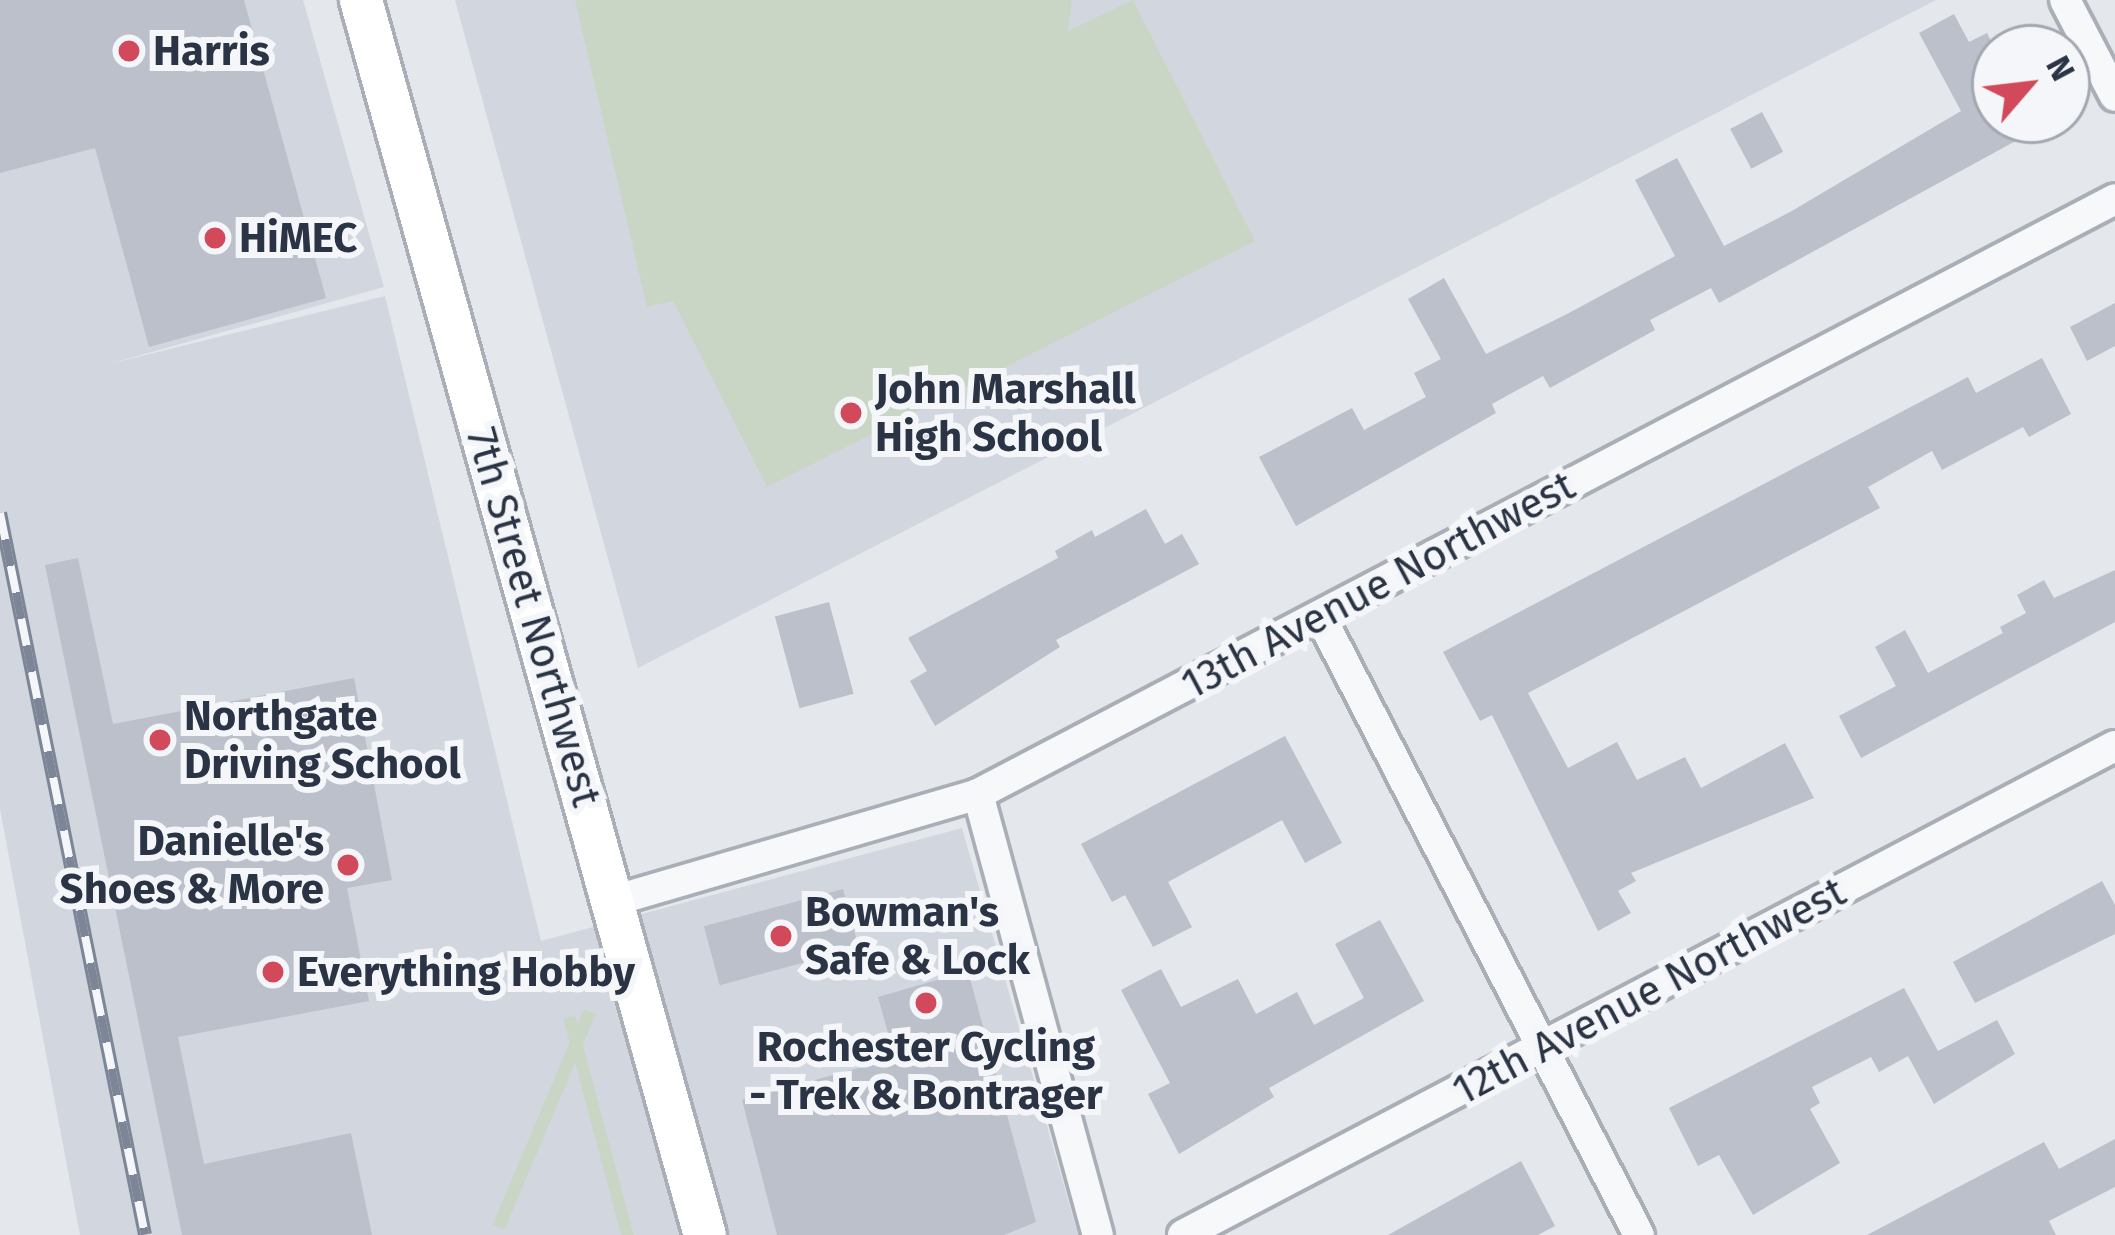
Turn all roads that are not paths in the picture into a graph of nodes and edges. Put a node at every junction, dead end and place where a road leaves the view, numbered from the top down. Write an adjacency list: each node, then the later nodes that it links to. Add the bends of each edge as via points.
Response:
1 (362, 0): 8 (main road, 7th Street Northwest)
2 (2065, 0): 3 (street)
3 (2115, 96)
4 (2115, 199): 5 (street, 13th Avenue Northwest)
5 (1319, 616): 7 (street, 13th Avenue Northwest); 9 (street)
6 (2115, 746): 9 (street, 12th Avenue Northwest)
7 (978, 794): 8 (street, 13th Avenue Northwest); 11 (street)
8 (613, 901): 10 (main road, 7th Street Northwest)
9 (1542, 1048): 12 (street, 12th Avenue Northwest); 13 (street)
10 (705, 1235)
11 (1098, 1235)
12 (1183, 1235)
13 (1639, 1235)

